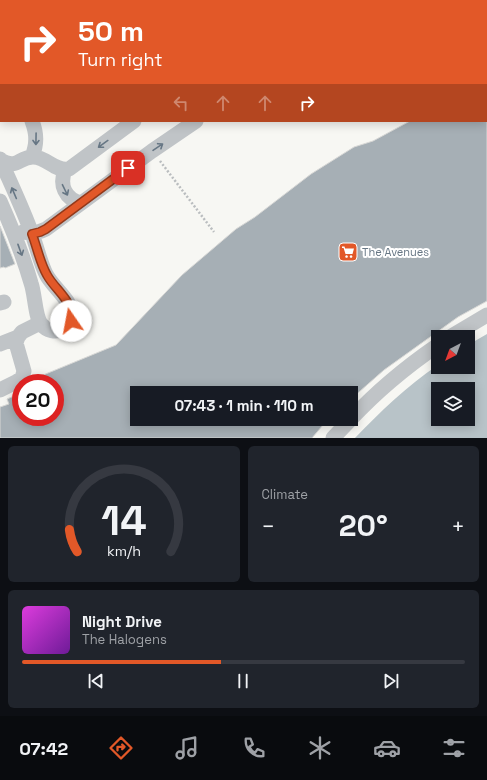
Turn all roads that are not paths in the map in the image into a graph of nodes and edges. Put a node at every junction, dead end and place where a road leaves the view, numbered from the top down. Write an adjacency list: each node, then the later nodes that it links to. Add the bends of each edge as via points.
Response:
1 (32, 122): 4 (street, one-way to 4, via 36,142)
2 (133, 122): 6 (street, one-way to 6)
3 (195, 122): 8 (street, one-way to 3)
4 (32, 156): 5 (street, via 12,165); 6 (street)
5 (0, 160): 10 (street, one-way to 5)
6 (65, 170): 8 (street, one-way to 8, via 62,175 63,188 70,198)
7 (0, 201): 9 (street)
8 (81, 203): 10 (street, via 46,229)
9 (10, 224): 10 (street, via 24,233); 12 (street, one-way to 12)
10 (32, 234): 11 (street, via 47,276)
11 (53, 284): 12 (street); 14 (street, via 73,313 71,321 67,327 52,331)
12 (33, 292): 14 (street)
13 (487, 315): 15 (street)
14 (40, 323): 16 (street, via 22,332)
15 (462, 330)
16 (18, 337): 17 (street); 19 (street, via 16,343 24,371 22,378)
17 (0, 344)
18 (431, 350): 20 (street, via 408,366)
19 (0, 390)
20 (358, 411)
21 (344, 426): 22 (street)
22 (333, 438)

